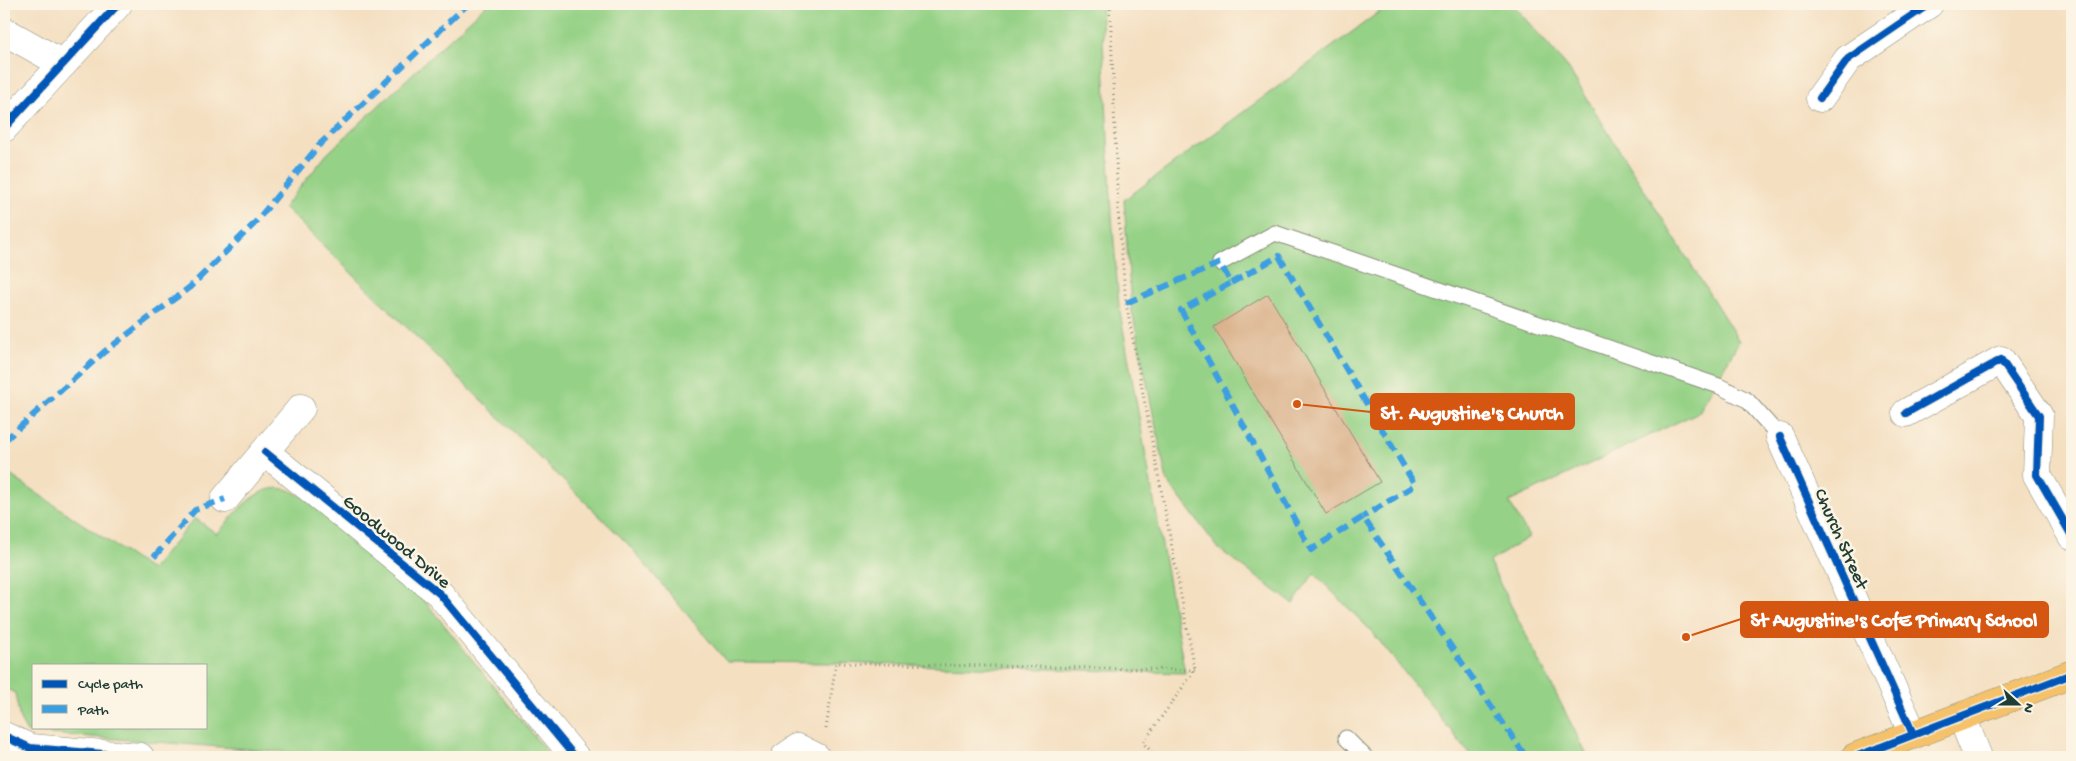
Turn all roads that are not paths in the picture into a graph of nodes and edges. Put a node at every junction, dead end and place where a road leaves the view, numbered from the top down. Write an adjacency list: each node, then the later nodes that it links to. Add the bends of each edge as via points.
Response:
1 (118, 4): 4 (street)
2 (1929, 4): 5 (street, via 1848,59)
3 (4, 31): 4 (street)
4 (63, 64): 6 (street)
5 (1820, 98)
6 (4, 128)
7 (1220, 263): 10 (lane, via 1275,234 1719,386 1747,400)
8 (301, 408): 11 (street)
9 (1906, 413): 13 (street, via 2002,360 2039,416 2038,475)
10 (1780, 437): 16 (street, Church Street)
11 (265, 452): 12 (street); 20 (street, Goodwood Drive, via 440,594)
12 (225, 499)
13 (2072, 536)
14 (2072, 674): 15 (main road)
15 (1962, 717): 16 (main road); 23 (street)
16 (1913, 734): 22 (main road)
17 (4, 736): 19 (street, via 30,748)
18 (1346, 738): 21 (lane)
19 (140, 757)
20 (574, 757)
21 (1364, 757)
22 (1855, 757)
23 (1978, 757)

